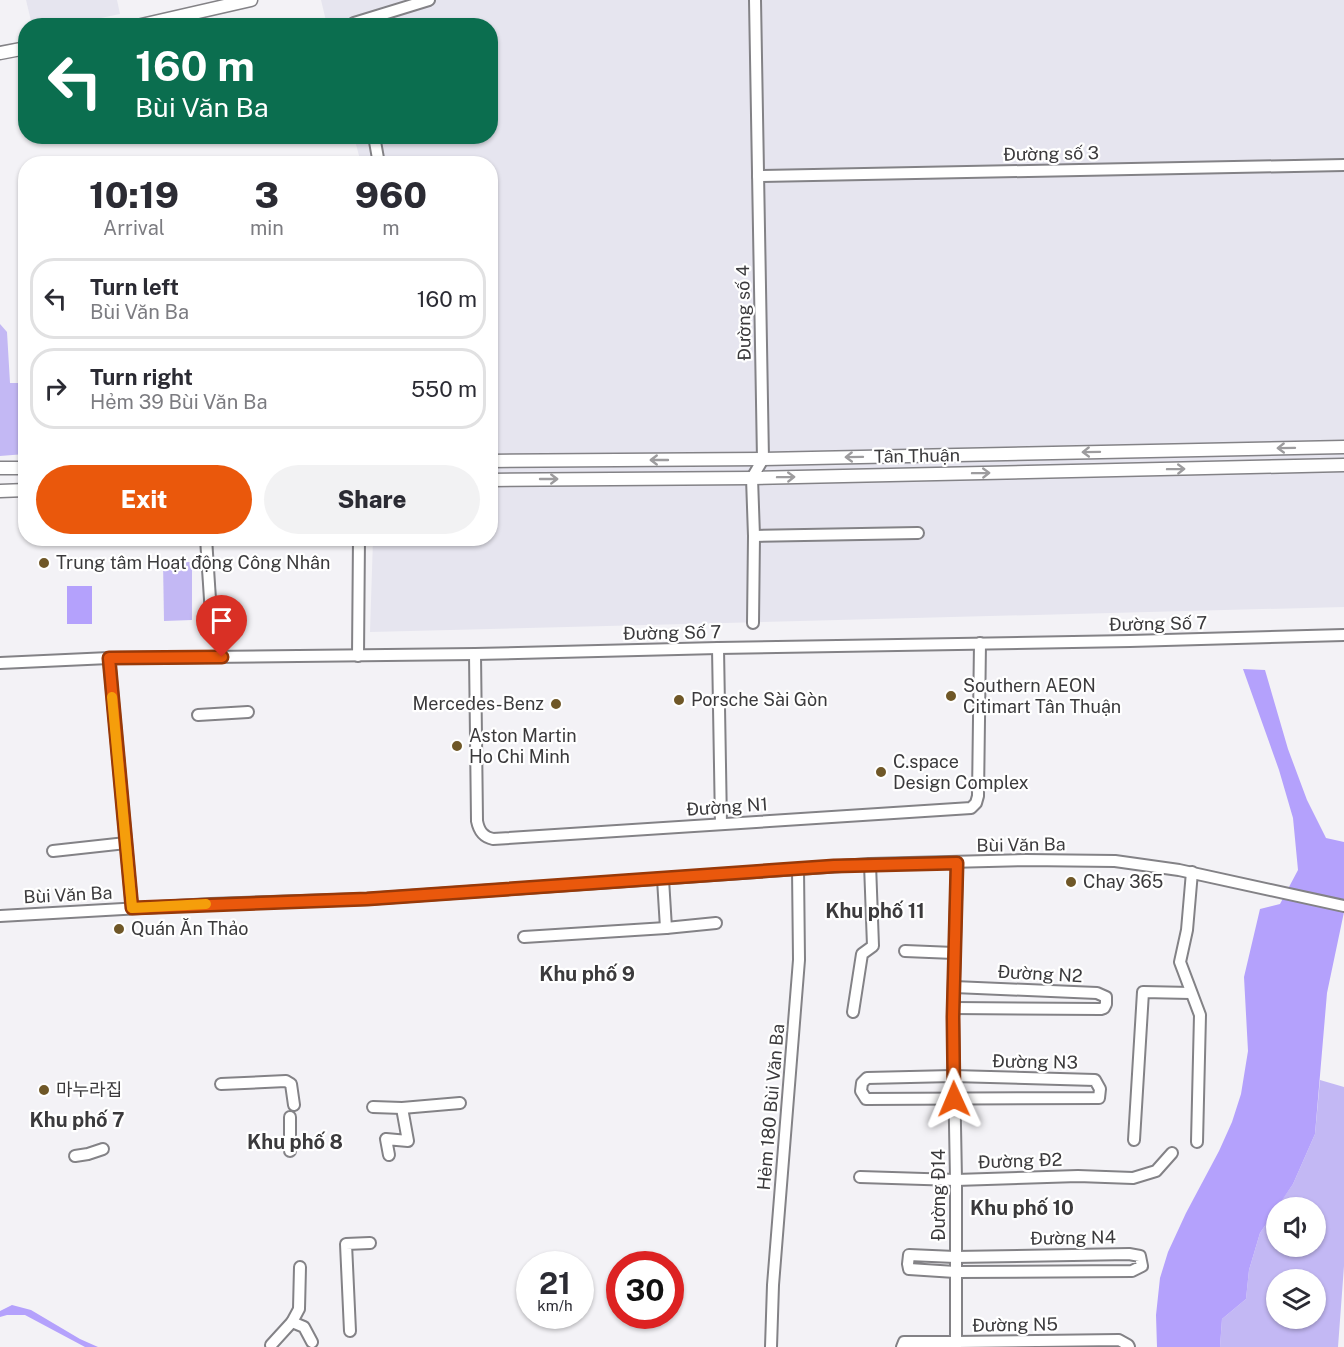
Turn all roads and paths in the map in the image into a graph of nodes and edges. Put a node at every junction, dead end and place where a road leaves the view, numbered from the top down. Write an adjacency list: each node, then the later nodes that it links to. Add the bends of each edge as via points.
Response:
1 (251, 0): 4 (street)
2 (429, 0): 5 (street)
3 (755, 0): 9 (street, Đường số 4)
4 (172, 18)
5 (373, 18)
6 (18, 50): 7 (street)
7 (0, 53)
8 (1344, 165): 9 (street, Đường số 3)
9 (758, 176): 12 (street, Đường số 4)
10 (1344, 447): 11 (street, Tân Thuận, one-way to 11)
11 (927, 455): 12 (street, Tân Thuận, one-way to 12); 17 (street)
12 (763, 459): 13 (street, Tân Thuận, one-way to 13); 18 (street)
13 (498, 461)
14 (1344, 465): 17 (street, Tân Thuận, one-way to 14)
15 (0, 468): 16 (street)
16 (18, 468)
17 (927, 474): 18 (street, Tân Thuận, one-way to 17)
18 (752, 478): 19 (street, Tân Thuận, one-way to 18); 23 (street)
19 (498, 480)
20 (18, 490): 21 (street)
21 (0, 491)
22 (918, 533): 23 (street)
23 (754, 536): 26 (street)
24 (207, 546): 27 (street)
25 (359, 546): 32 (street)
26 (753, 623)
27 (212, 630)
28 (1344, 634): 29 (street, Đường Số 7)
29 (980, 643): 30 (street, Đường Số 7); 37 (street, Đường N1, via 978,796 971,808)
30 (718, 648): 31 (street, Đường Số 7); 37 (street)
31 (475, 654): 32 (street, Đường Số 7); 37 (street, Đường N1, via 477,821 486,837)
32 (358, 656): 33 (street, Đường Số 7)
33 (109, 658): 34 (street, Đường Số 7); 38 (street)
34 (0, 663)
35 (248, 712): 36 (street)
36 (198, 715)
37 (721, 824)
38 (126, 843): 39 (street); 46 (street)
39 (53, 850)
40 (957, 863): 41 (street, Bùi Văn Ba); 43 (street, Bùi Văn Ba, via 1115,861); 52 (street, Đường Đ14)
41 (870, 864): 42 (street, Bùi Văn Ba); 56 (street, via 873,946 862,954)
42 (798, 869): 44 (street, Bùi Văn Ba); 83 (street, Hẻm 180 Bùi Văn Ba, via 799,960)
43 (1192, 872): 45 (street, Bùi Văn Ba); 54 (street, via 1180,962)
44 (663, 879): 46 (street, Bùi Văn Ba, via 367,899); 49 (street)
45 (1344, 906)
46 (132, 908): 47 (street, Bùi Văn Ba)
47 (0, 916)
48 (716, 923): 49 (street)
49 (666, 928): 50 (street)
50 (524, 937)
51 (904, 951): 52 (street)
52 (954, 953): 53 (street, Đường Đ14)
53 (954, 987): 55 (street, Đường Đ14); 55 (street, Đường N2, via 1097,993 1106,997 1106,1004 1101,1009)
54 (1191, 993): 65 (street, via 1143,992); 66 (street, via 1200,1016)
55 (953, 1008): 57 (street, Đường Đ14)
56 (853, 1012)
57 (953, 1076): 59 (street, Đường Đ14); 59 (street, via 867,1078 861,1091 866,1099); 59 (street, Đường N3, via 1095,1080 1100,1089 1099,1098)
58 (221, 1083): 61 (street, via 286,1081 291,1084)
59 (954, 1099): 73 (street, Đường Đ14)
60 (460, 1103): 63 (street)
61 (294, 1105)
62 (373, 1107): 63 (street)
63 (402, 1108): 70 (street, via 408,1141 386,1139)
64 (290, 1117): 68 (street)
65 (1134, 1140)
66 (1197, 1142)
67 (103, 1149): 71 (street)
68 (290, 1151)
69 (1172, 1153): 73 (street, Đường Đ2, via 1156,1171 1133,1178)
70 (389, 1155)
71 (75, 1156)
72 (861, 1177): 73 (street, Đường Đ2)
73 (956, 1180): 75 (street, Đường Đ14)
74 (370, 1243): 79 (street, via 346,1244)
75 (955, 1257): 77 (street, Đường Đ14); 77 (street, Đường N4, via 909,1255 908,1264 909,1269); 77 (street, Đường N4, via 1129,1254 1140,1256 1142,1266 1132,1271)
76 (300, 1268): 78 (street, via 299,1309)
77 (955, 1272): 82 (street, Đường Đ14)
78 (292, 1322): 80 (street, via 304,1327); 81 (street)
79 (350, 1331)
80 (312, 1342)
81 (272, 1345)
82 (956, 1345): 84 (street, Đường N5, via 904,1342); 85 (street, Đường N5, via 1119,1340)
83 (771, 1347)
84 (902, 1347)
85 (1129, 1347)

